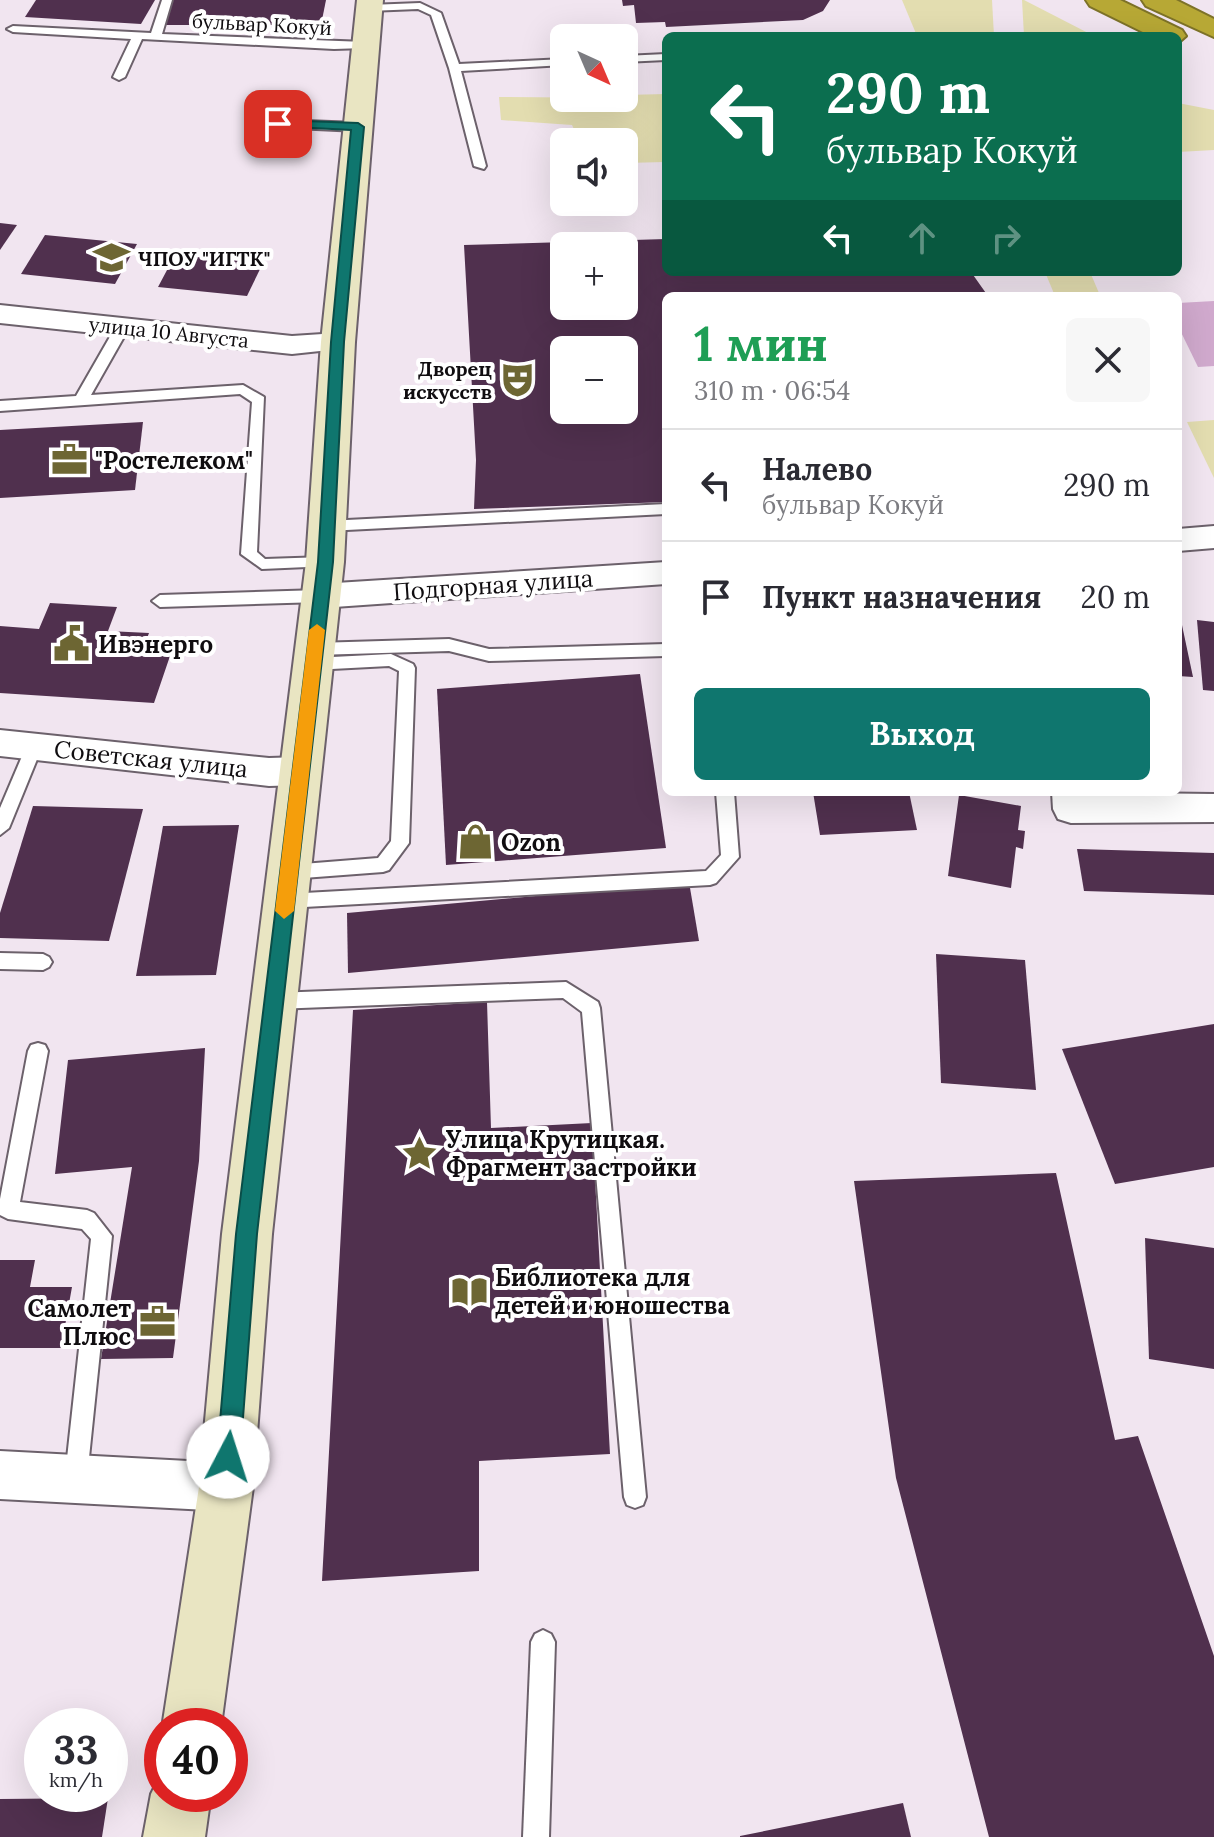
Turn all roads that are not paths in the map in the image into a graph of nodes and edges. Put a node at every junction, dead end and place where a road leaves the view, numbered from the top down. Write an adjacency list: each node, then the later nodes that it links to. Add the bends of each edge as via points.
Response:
1 (167, 0): 9 (lane)
2 (1099, 0): 7 (highway)
3 (1155, 0): 6 (highway)
4 (369, 4): 11 (street); 16 (lane, via 420,6 436,13)
5 (13, 29): 8 (lane, бульвар Кокуй)
6 (1214, 29)
7 (1164, 32)
8 (138, 35): 9 (lane, бульвар Кокуй); 17 (lane)
9 (156, 36): 11 (lane, бульвар Кокуй)
10 (1182, 41): 13 (highway)
11 (365, 45): 19 (street)
12 (662, 57): 14 (lane)
13 (1214, 57)
14 (638, 58)
15 (550, 63): 16 (lane)
16 (455, 68): 20 (lane)
17 (119, 77)
18 (278, 124): 19 (lane)
19 (358, 127): 23 (street)
20 (480, 166)
21 (0, 314): 22 (street, улица 10 Августа)
22 (122, 328): 23 (street, улица 10 Августа, via 292,345); 24 (lane)
23 (338, 342): 29 (street)
24 (81, 400): 25 (lane); 29 (lane, via 243,389 259,400 249,554 262,564)
25 (0, 406)
26 (662, 510): 29 (lane)
27 (1214, 537): 28 (street)
28 (1182, 540)
29 (324, 562): 30 (street, Подгорная улица); 31 (lane); 33 (street)
30 (662, 573)
31 (160, 601)
32 (662, 650): 33 (lane, via 489,655 449,645)
33 (314, 657): 35 (street); 40 (lane, via 391,660 407,668 400,843 383,865)
34 (17, 745): 35 (street, Советская улица); 39 (lane)
35 (301, 771): 40 (street)
36 (725, 796): 40 (lane, via 730,857 710,878)
37 (1070, 796): 38 (street, via 1071,809)
38 (1214, 808)
39 (0, 828)
40 (288, 887): 43 (street)
41 (0, 961): 42 (lane)
42 (43, 962)
43 (275, 1001): 48 (street, via 247,1234); 49 (lane, via 566,990 591,1008)
44 (38, 1051): 45 (lane)
45 (4, 1213): 47 (lane, via 87,1220 102,1236)
46 (0, 1475): 47 (street)
47 (76, 1479): 48 (street)
48 (226, 1487): 51 (street)
49 (635, 1497)
50 (543, 1642): 54 (lane)
51 (194, 1708)
52 (178, 1812): 53 (street)
53 (174, 1837)
54 (536, 1837)

